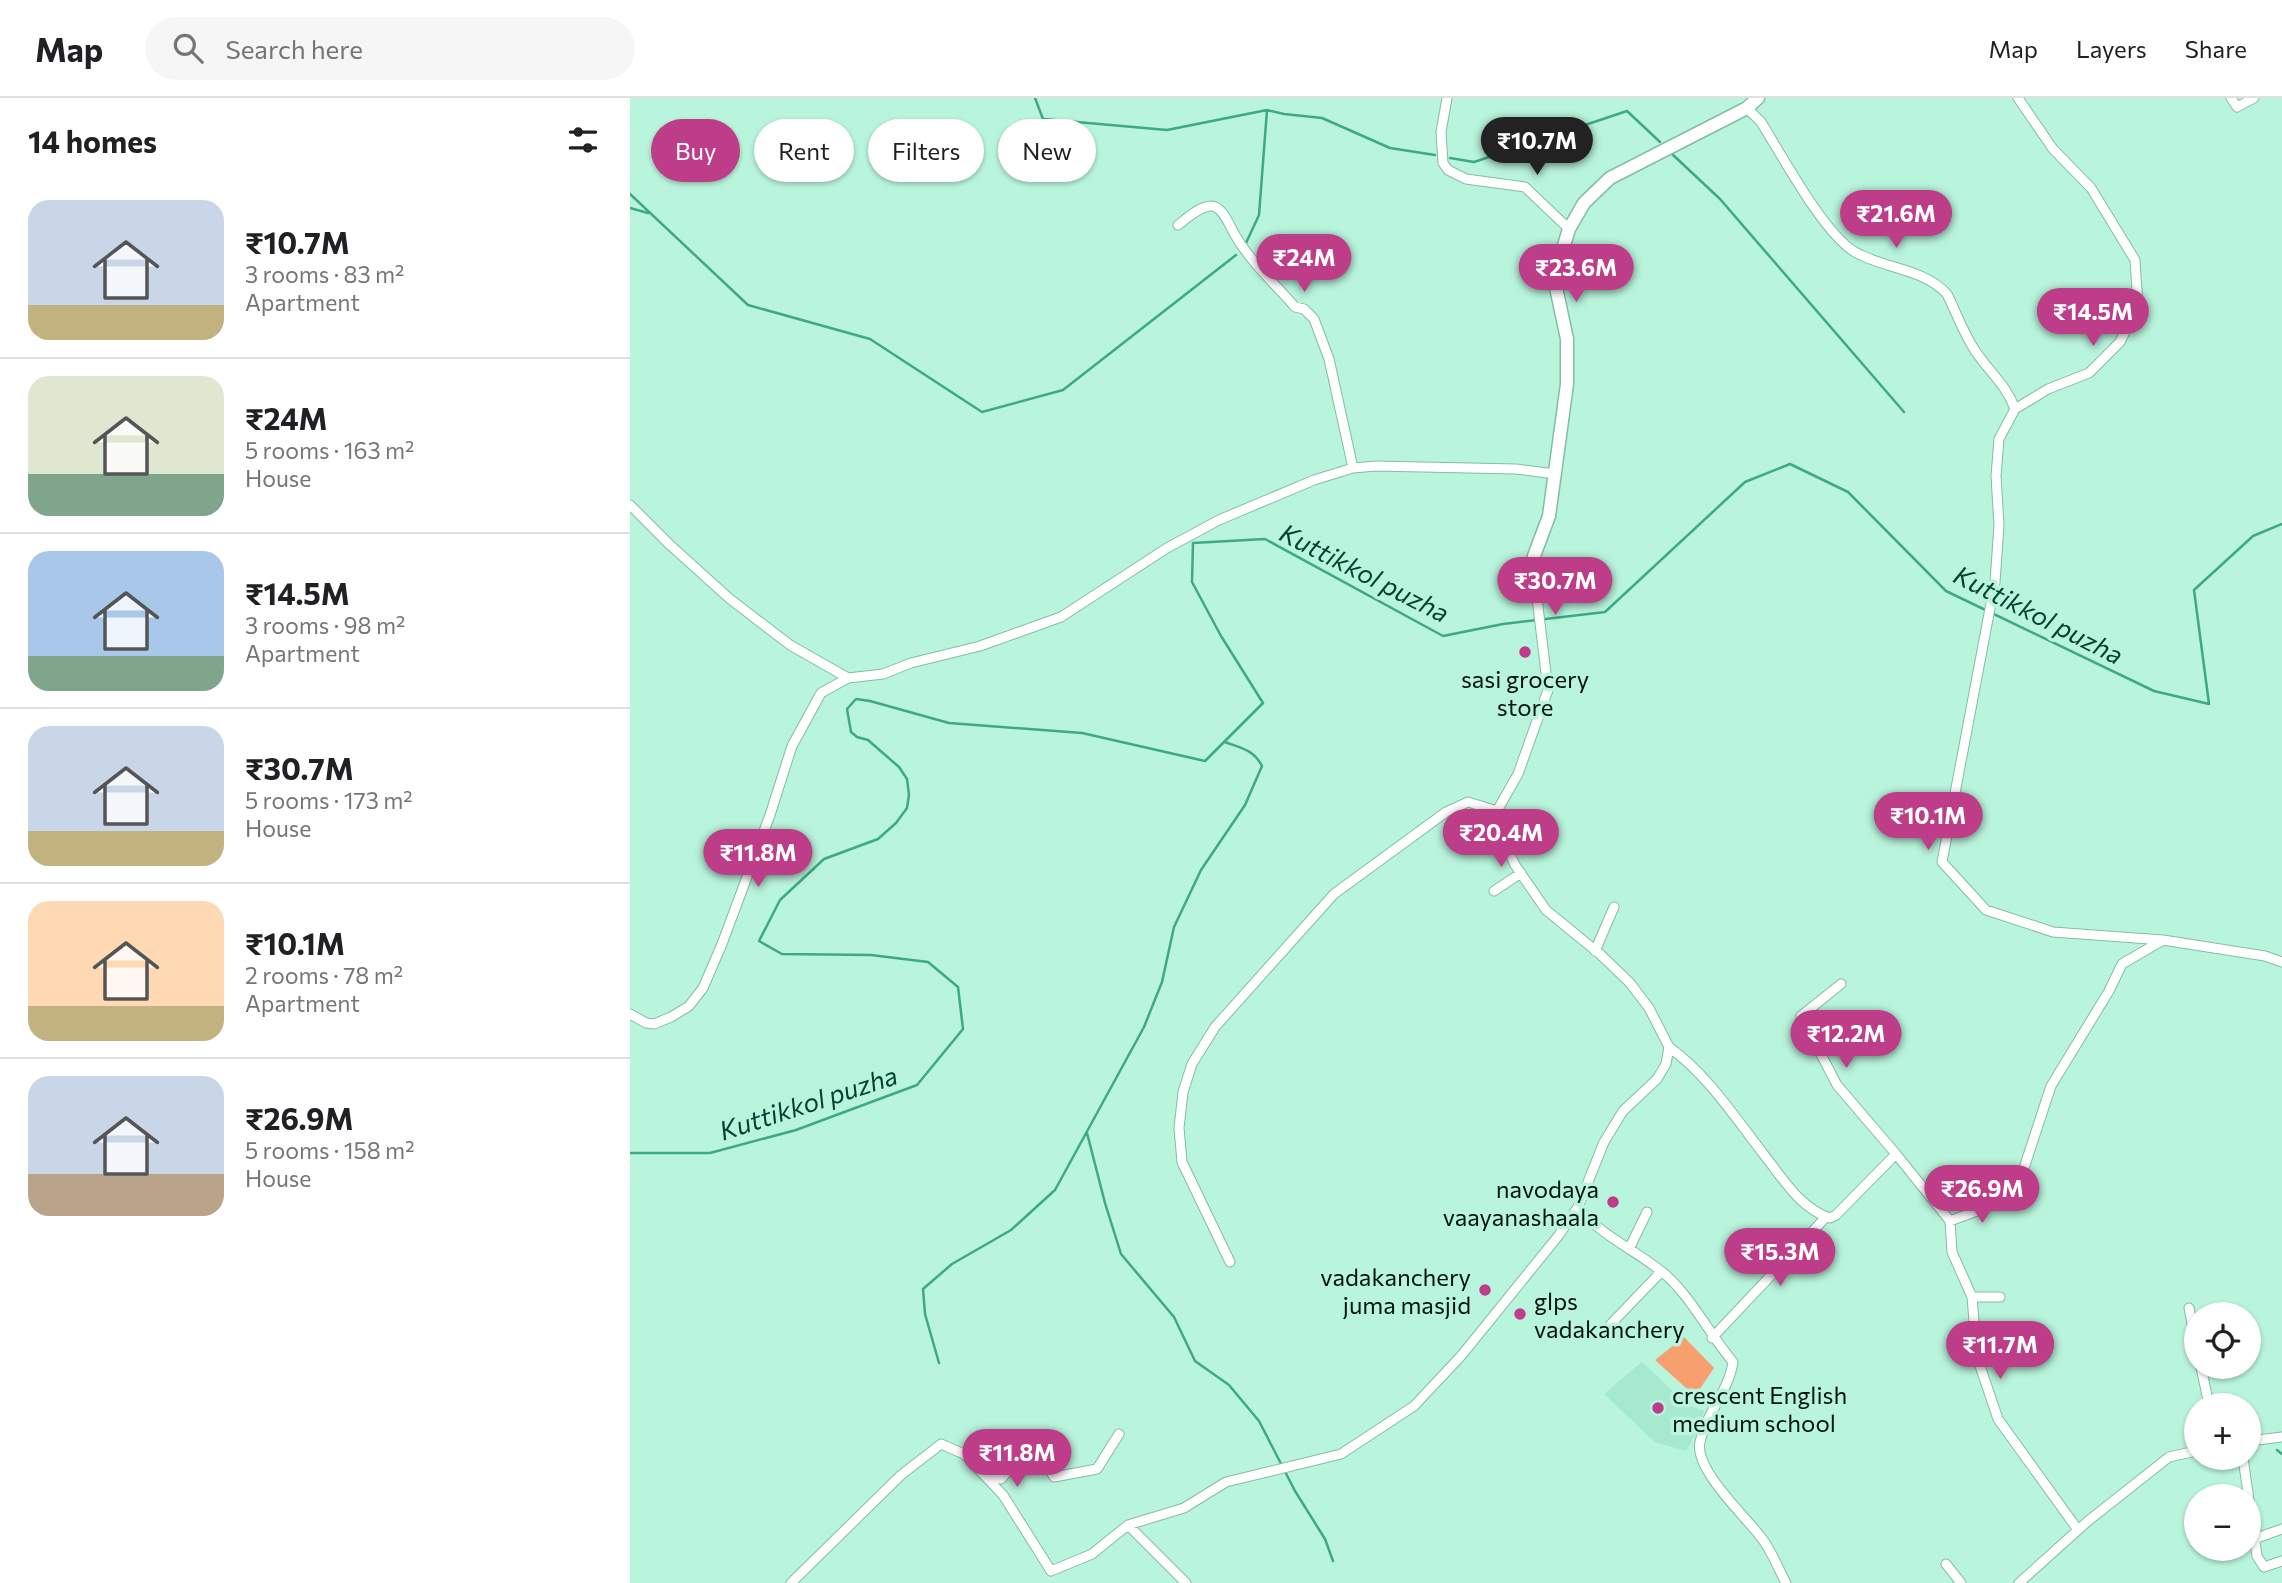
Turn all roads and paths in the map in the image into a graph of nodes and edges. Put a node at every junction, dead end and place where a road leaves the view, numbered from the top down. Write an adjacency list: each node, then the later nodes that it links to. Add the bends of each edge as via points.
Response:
1 (1447, 98): 8 (street, via 1441,132 1443,163 1448,170 1466,179 1525,187)
2 (1758, 98): 6 (street)
3 (2018, 98): 9 (street, via 2053,149 2091,188 2135,260 2138,305 2120,342 2089,373 2048,389)
4 (2231, 98): 5 (street, via 2237,107)
5 (2255, 98)
6 (1747, 107): 8 (street, via 1610,178 1584,203); 9 (street, via 1828,225 1852,250 1941,287 1972,346 2008,391)
7 (1178, 225): 10 (street, via 1203,209 1218,208 1262,269 1295,307 1314,319 1329,359)
8 (1569, 229): 11 (street, via 1554,278 1567,339 1567,384)
9 (2015, 409): 19 (street, via 1999,439 1995,582 1942,862 1986,910 2053,932)
10 (1353, 468): 11 (street, via 1516,469); 14 (street, via 1219,520 1061,617 883,674)
11 (1555, 474): 13 (street, via 1549,516 1534,556)
12 (630, 505): 14 (street, via 730,599 790,645)
13 (1537, 598): 15 (street, via 1548,690 1518,774)
14 (848, 678): 25 (street, via 821,693 792,746 703,988 689,1006 654,1024)
15 (1497, 811): 16 (street, via 1500,832); 33 (street, via 1468,802 1446,812 1334,894 1215,1027 1192,1064 1179,1128 1182,1162)
16 (1521, 873): 17 (street); 21 (street, via 1546,910)
17 (1494, 891)
18 (1614, 907): 21 (street)
19 (2125, 937): 20 (street); 22 (street)
20 (2164, 940): 22 (street); 23 (street)
21 (1595, 951): 26 (street, via 1630,983)
22 (2142, 951): 31 (street, via 2122,964 2051,1086 2021,1177 1982,1209)
23 (2282, 962)
24 (1841, 984): 27 (street, via 1801,1016 1837,1085)
25 (630, 1014)
26 (1669, 1047): 28 (street, via 1667,1064 1657,1080 1623,1111 1604,1142); 30 (street, via 1700,1074 1793,1192)
27 (1896, 1154): 30 (street, via 1836,1215); 31 (street)
28 (1578, 1207): 32 (street, via 1589,1222); 44 (street, via 1461,1356 1414,1406 1341,1454 1226,1482 1184,1508)
29 (1647, 1212): 32 (street)
30 (1826, 1217): 38 (street)
31 (1950, 1221): 35 (street, via 1952,1252)
32 (1629, 1249): 34 (street)
33 (1230, 1262)
34 (1661, 1272): 37 (street); 38 (street, via 1695,1310)
35 (1972, 1297): 36 (street); 46 (street, via 1976,1357 1998,1419)
36 (2000, 1297)
37 (1610, 1325)
38 (1712, 1338): 53 (street, via 1732,1362 1731,1373 1699,1445 1707,1471 1761,1537)
39 (1119, 1434): 43 (street, via 1097,1468 1054,1476 1038,1450 1018,1460 1001,1479)
40 (2282, 1437): 41 (street)
41 (2261, 1440)
42 (2184, 1454): 46 (street, via 2169,1457)
43 (987, 1478): 44 (street, via 1003,1495 1051,1571 1092,1554); 51 (street, via 964,1454 941,1444 901,1475)
44 (1128, 1525): 52 (street)
45 (2282, 1529): 47 (street)
46 (2078, 1530): 55 (street)
47 (2261, 1536)
48 (2260, 1561): 49 (street, via 2264,1567)
49 (2282, 1562)
50 (1946, 1564): 54 (street)
51 (791, 1583)
52 (1186, 1583)
53 (1786, 1583)
54 (1961, 1583)
55 (2019, 1583)

